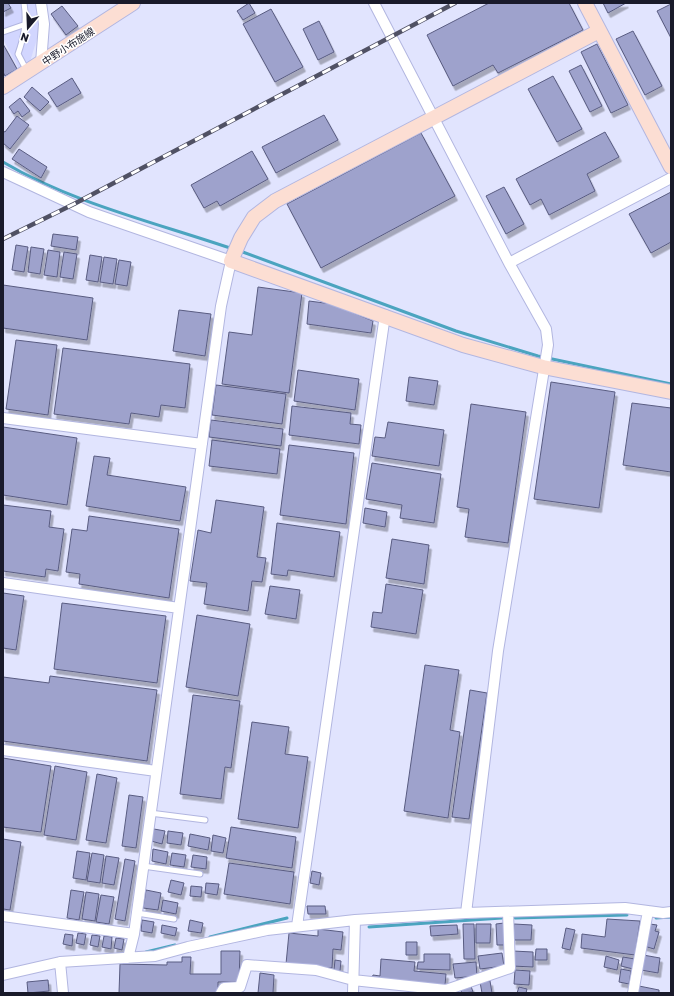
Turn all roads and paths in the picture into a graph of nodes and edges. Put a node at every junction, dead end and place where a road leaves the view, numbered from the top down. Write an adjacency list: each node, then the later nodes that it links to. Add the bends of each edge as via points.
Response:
1 (24, 3): 6 (lane)
2 (41, 3): 9 (street, via 44,24)
3 (133, 3): 9 (street, 中野小布施線)
4 (374, 3): 12 (street)
5 (585, 3): 7 (street)
6 (26, 24): 8 (lane); 10 (lane, via 18,54)
7 (599, 31): 12 (street); 13 (street)
8 (3, 32)
9 (41, 64): 10 (street, 中野小布施線)
10 (28, 72): 11 (street, 中野小布施線)
11 (3, 88)
12 (434, 117): 16 (street, via 275,201 254,217); 17 (street)
13 (671, 167)
14 (3, 172): 16 (street, via 89,212)
15 (671, 178): 17 (street)
16 (231, 261): 18 (street); 22 (street, via 221,306)
17 (509, 263): 19 (street, via 546,329 548,345)
18 (385, 316): 19 (street, via 463,345); 39 (street)
19 (544, 367): 20 (street); 35 (street, via 498,651)
20 (671, 392)
21 (3, 418): 22 (street)
22 (202, 444): 24 (street)
23 (3, 583): 24 (street)
24 (179, 608): 26 (street)
25 (3, 750): 26 (street)
26 (156, 772): 27 (street)
27 (150, 813): 28 (lane); 29 (street)
28 (205, 820)
29 (142, 866): 30 (lane); 34 (street)
30 (200, 874)
31 (648, 911): 32 (street, via 625,908); 33 (street); 48 (street)
32 (508, 912): 35 (street); 44 (street, via 510,968 446,990)
33 (671, 912)
34 (136, 913): 37 (lane); 40 (street)
35 (466, 913): 38 (street)
36 (3, 916): 40 (street)
37 (174, 919)
38 (355, 920): 39 (street); 44 (street)
39 (297, 926): 41 (street, via 155,956)
40 (134, 934): 41 (street)
41 (128, 958): 42 (street)
42 (60, 962): 43 (street); 45 (street)
43 (3, 975)
44 (353, 980): 46 (street, via 316,970 247,965 240,987 224,988); 47 (street)
45 (63, 993)
46 (221, 993)
47 (353, 993)
48 (633, 993)

